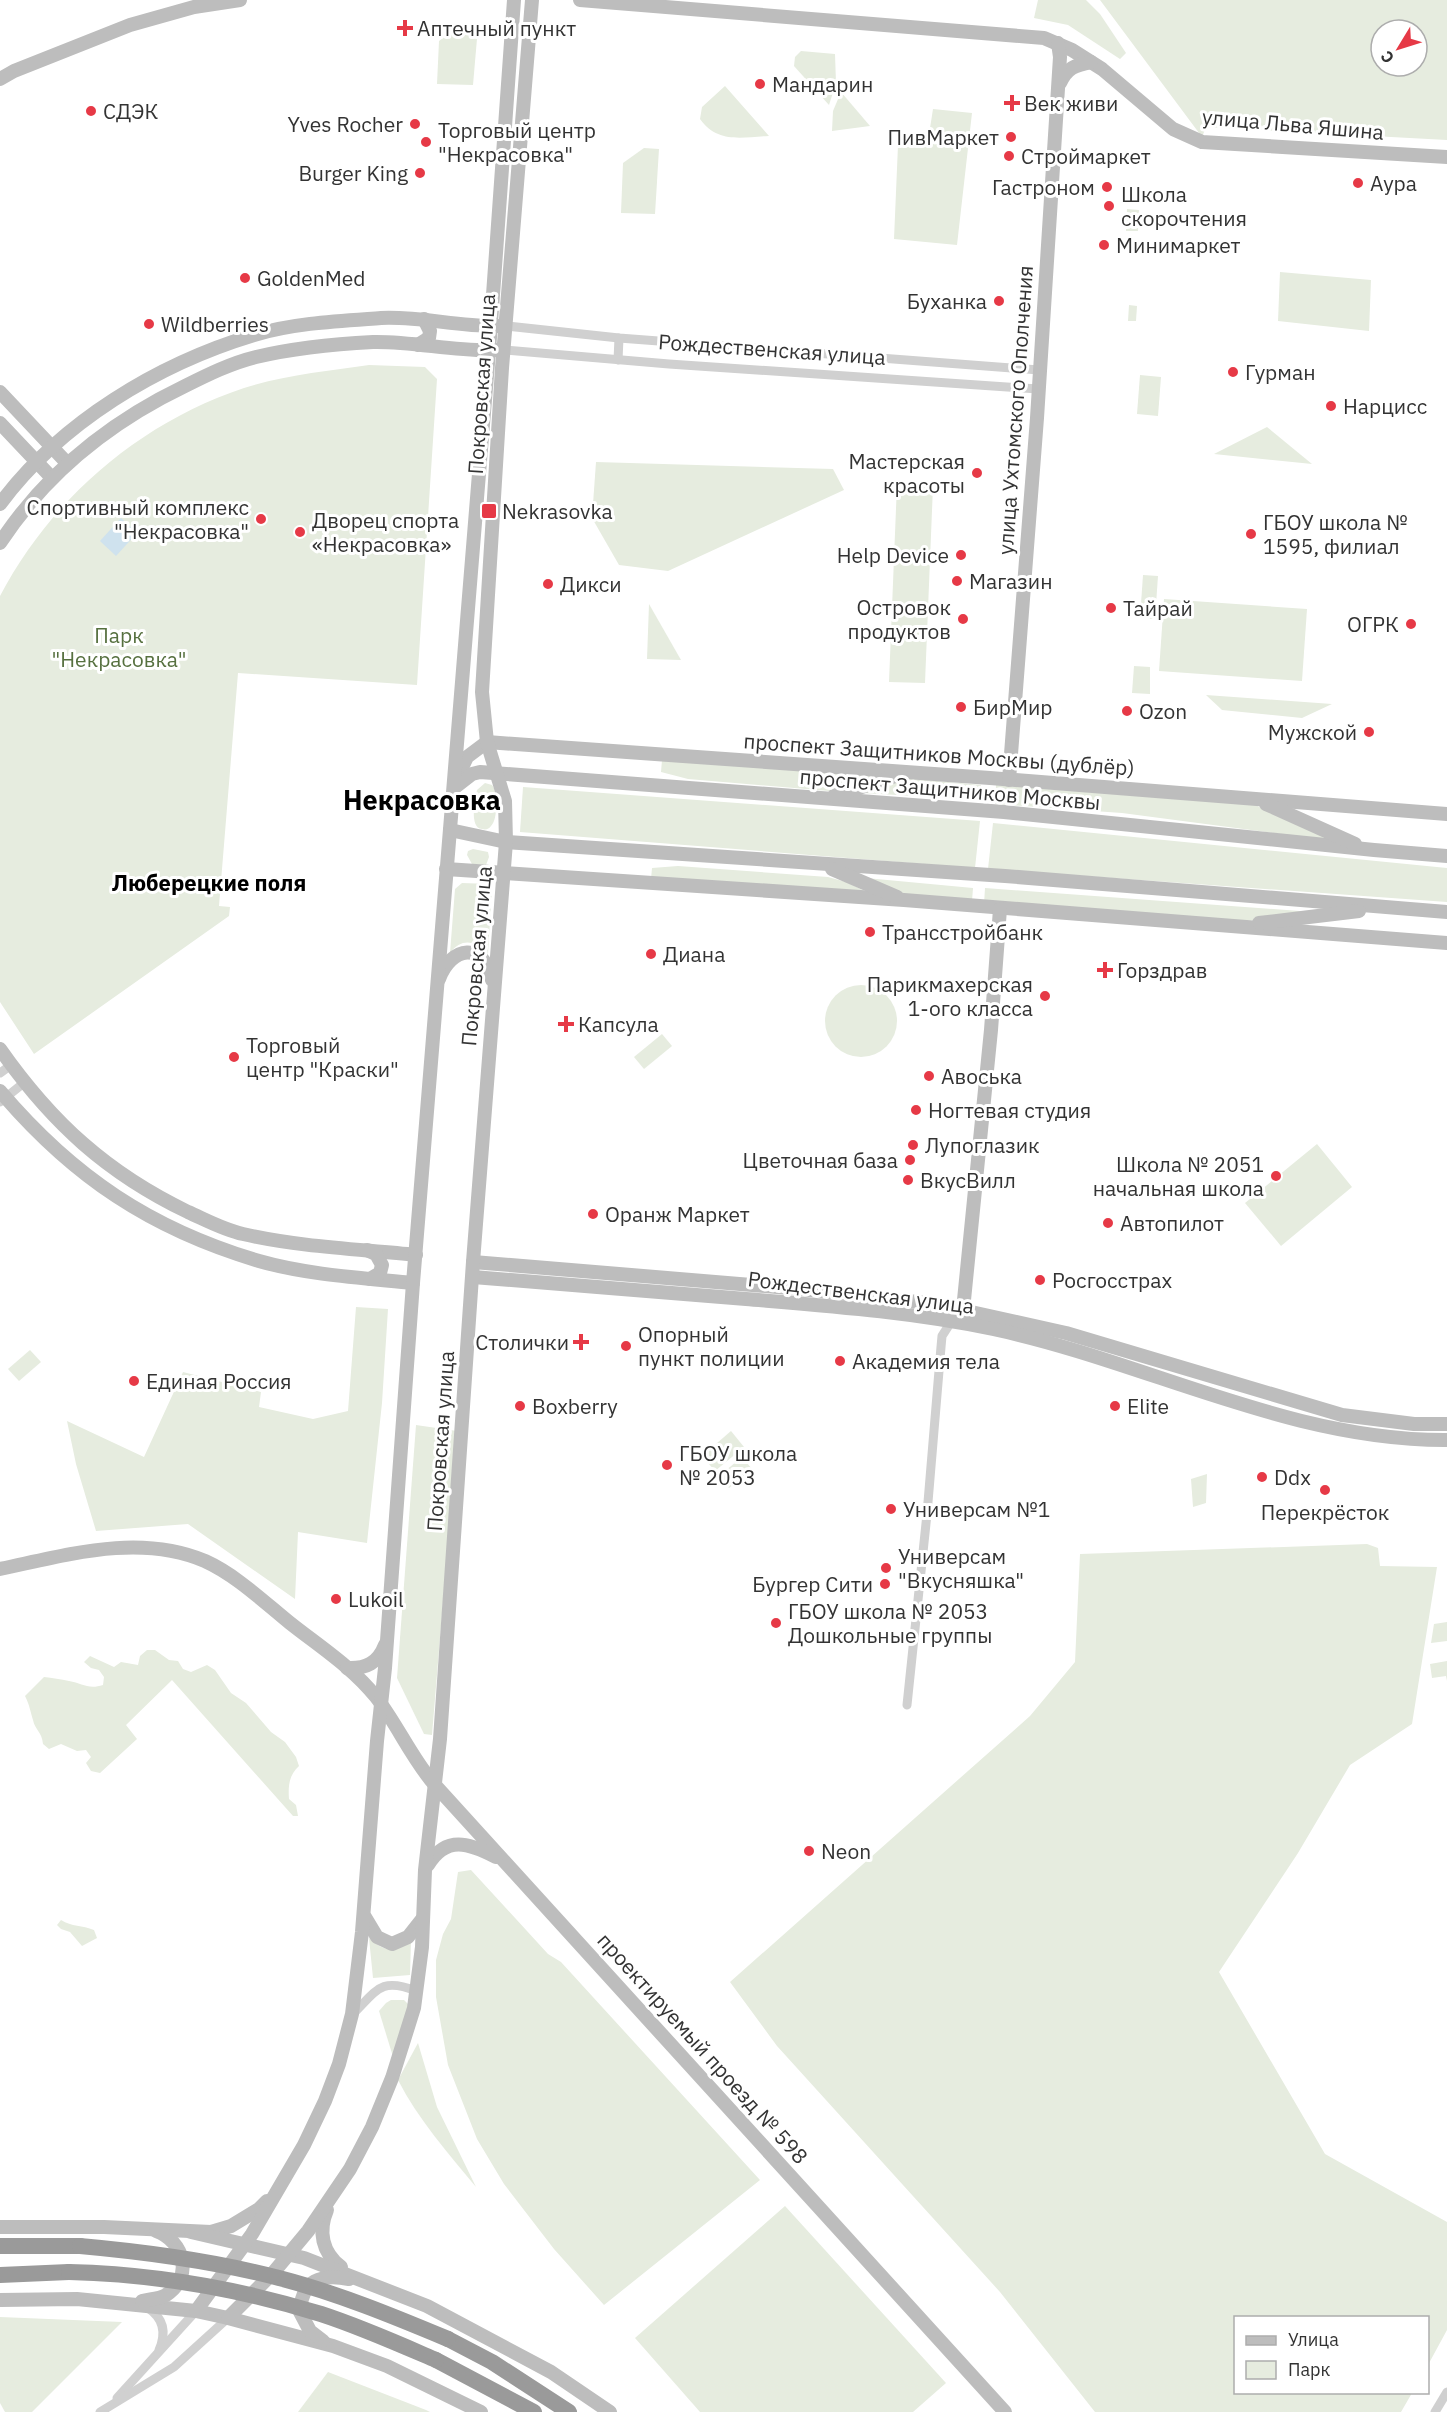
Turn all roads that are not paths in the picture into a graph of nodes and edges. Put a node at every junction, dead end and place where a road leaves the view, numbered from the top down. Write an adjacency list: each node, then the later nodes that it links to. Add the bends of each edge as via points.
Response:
1 (240, 0): 7 (street, via 194,7 129,26)
2 (514, 0): 12 (street, Покровская улица)
3 (532, 0): 11 (street, Покровская улица)
4 (580, 0): 5 (street, улица Льва Яшина, via 1044,38)
5 (1058, 43): 6 (street, улица Льва Яшина); 8 (street, улица Ухтомского Ополчения)
6 (1091, 62): 8 (street, via 1066,71); 9 (street, улица Льва Яшина, via 1173,129 1202,142)
7 (0, 79)
8 (1058, 87): 18 (street, улица Ухтомского Ополчения)
9 (1447, 157)
10 (424, 319): 12 (street); 14 (street, via 429,338); 22 (street, via 382,318 256,334 141,384)
11 (507, 326): 12 (street); 13 (street); 15 (street, Покровская улица)
12 (490, 327): 16 (street, Покровская улица)
13 (619, 338): 17 (street); 18 (street)
14 (418, 345): 16 (street); 24 (street, via 364,343 298,348 254,357 160,398)
15 (504, 350): 16 (street); 17 (street, Рождественская улица); 28 (street, Покровская улица, via 482,692)
16 (489, 351): 32 (street, Покровская улица)
17 (618, 360): 19 (street, Рождественская улица)
18 (1039, 370): 19 (street, улица Ухтомского Ополчения)
19 (1038, 389): 31 (street, улица Ухтомского Ополчения)
20 (0, 392): 22 (street)
21 (0, 423): 23 (street)
22 (52, 447): 23 (street); 24 (street)
23 (37, 462): 25 (street); 26 (street)
24 (67, 463): 25 (street)
25 (52, 478): 27 (street)
26 (0, 504)
27 (0, 543)
28 (487, 742): 29 (street, проспект Защитников Москвы (дублёр)); 30 (street, Покровская улица); 32 (street, via 467,757)
29 (906, 773): 31 (street, проспект Защитников Москвы (дублёр)); 33 (street)
30 (498, 774): 32 (street, проспект Защитников Москвы, via 480,771); 33 (street, проспект Защитников Москвы); 37 (street, Покровская улица, via 505,801)
31 (1009, 780): 34 (street, проспект Защитников Москвы (дублёр))
32 (454, 788): 36 (street, Покровская улица)
33 (824, 799): 38 (street, проспект Защитников Москвы, via 1004,812)
34 (1256, 799): 35 (street, проспект Защитников Москвы (дублёр)); 38 (street)
35 (1447, 814)
36 (450, 830): 37 (street); 41 (street, Покровская улица)
37 (506, 842): 40 (street); 42 (street, Покровская улица)
38 (1374, 850): 39 (street, проспект Защитников Москвы)
39 (1447, 856)
40 (810, 862): 43 (street); 44 (street)
41 (446, 869): 42 (street); 49 (street, Покровская улица)
42 (503, 874): 43 (street); 50 (street, Покровская улица)
43 (904, 900): 45 (street)
44 (1394, 908): 46 (street); 47 (street)
45 (1000, 909): 47 (street); 61 (street)
46 (1447, 912)
47 (1233, 927): 48 (street)
48 (1447, 943)
49 (436, 987): 50 (street, via 451,960 469,952 485,962); 56 (street, Покровская улица)
50 (494, 991): 57 (street, Покровская улица)
51 (0, 1050): 52 (street)
52 (5, 1069): 53 (street)
53 (25, 1082): 54 (street); 55 (street, via 70,1133 111,1168 166,1201 240,1234)
54 (2, 1097): 59 (street, via 68,1162 152,1219 261,1262)
55 (367, 1250): 56 (street); 59 (street, via 376,1254 382,1265 380,1273)
56 (416, 1255): 60 (street, Покровская улица)
57 (473, 1262): 58 (street, Покровская улица); 61 (street, Рождественская улица, via 801,1289)
58 (472, 1277): 62 (street, Рождественская улица, via 871,1310); 69 (street, Покровская улица)
59 (370, 1279): 60 (street)
60 (413, 1283): 65 (street, Покровская улица)
61 (963, 1310): 62 (street); 63 (street, Рождественская улица, via 1066,1333 1342,1414)
62 (951, 1322): 63 (street, Рождественская улица, via 1061,1347 1333,1428 1413,1440); 68 (street, via 940,1347)
63 (1446, 1431)
64 (0, 1569): 66 (street, проектируемый проезд № 598, via 107,1548 142,1548 206,1562 234,1579)
65 (387, 1637): 66 (street, via 380,1655 370,1665); 67 (street, Покровская улица)
66 (347, 1668): 67 (street, проектируемый проезд № 598)
67 (381, 1704): 69 (street, проектируемый проезд № 598); 72 (street, Покровская улица)
68 (907, 1705)
69 (434, 1784): 70 (street, проектируемый проезд № 598); 71 (street, Покровская улица)
70 (507, 1863): 71 (street, via 474,1847 454,1844 435,1853); 99 (street, проектируемый проезд № 598)
71 (426, 1870): 73 (street, Покровская улица)
72 (363, 1906): 73 (street, via 372,1932 386,1943 402,1941); 75 (street, Покровская улица)
73 (423, 1917): 74 (street, Покровская улица)
74 (416, 1991): 75 (street, via 395,1984 384,1986); 77 (street, Покровская улица, via 392,2078 372,2127)
75 (352, 2014): 76 (street, via 325,2101)
76 (279, 2189): 80 (street, via 259,2209 231,2226 211,2232); 81 (street)
77 (333, 2197): 83 (street); 85 (street, via 322,2232 327,2252 339,2266)
78 (0, 2227): 79 (street)
79 (133, 2228): 80 (street); 87 (street, via 158,2231 171,2240 178,2248 183,2268 178,2283 164,2296)
80 (190, 2232): 81 (street)
81 (246, 2243): 83 (street); 88 (street)
82 (0, 2246): 97 (highway, bridge, via 80,2246 168,2255 281,2278 448,2340 492,2362)
83 (289, 2254): 85 (street); 89 (street)
84 (0, 2275): 96 (highway, bridge, via 113,2273 321,2314 436,2360)
85 (372, 2283): 90 (street, via 333,2277 319,2279 304,2292 300,2312 305,2324); 98 (street, via 487,2336 551,2372)
86 (0, 2300): 87 (street, via 77,2298)
87 (125, 2303): 88 (street); 91 (street, via 147,2307 160,2317 164,2337)
88 (196, 2311): 89 (street); 91 (street)
89 (228, 2318): 90 (street); 93 (street, via 174,2367)
90 (333, 2346): 95 (street, via 387,2366)
91 (157, 2356): 93 (street)
92 (1447, 2392): 100 (street)
93 (113, 2402): 94 (street)
94 (100, 2412)
95 (481, 2412)
96 (534, 2412)
97 (569, 2412)
98 (610, 2412)
99 (1005, 2412)
100 (1435, 2412)

